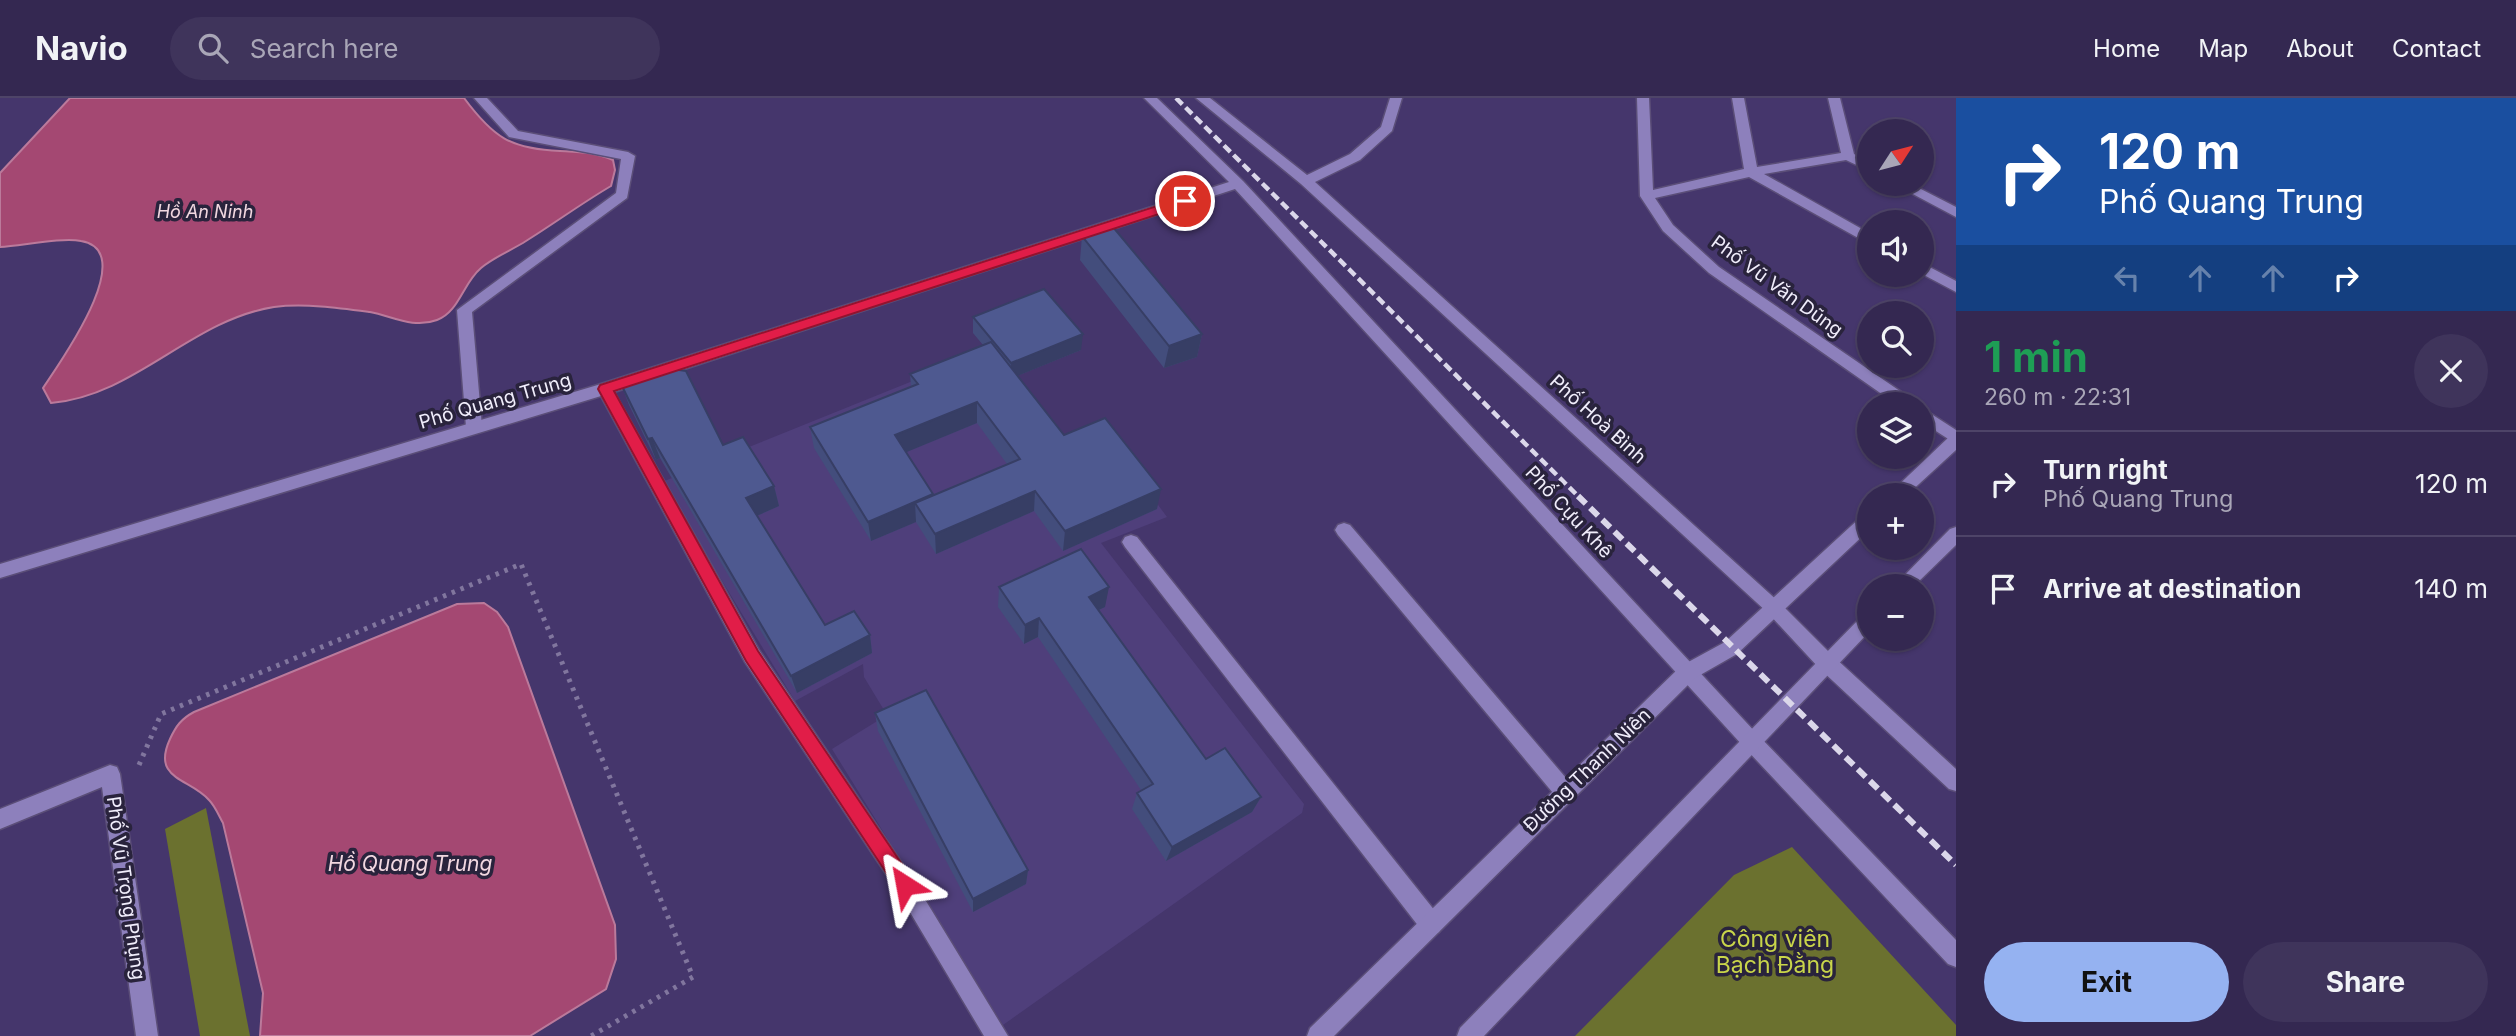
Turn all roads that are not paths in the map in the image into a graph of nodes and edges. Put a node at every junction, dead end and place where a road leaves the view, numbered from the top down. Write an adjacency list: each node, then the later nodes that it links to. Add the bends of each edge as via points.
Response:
1 (480, 98): 22 (street, via 514,134 628,156 622,195 464,310)
2 (1150, 98): 12 (street, Phố Cựu Khê)
3 (1202, 98): 11 (street, Phố Hoà Bình)
4 (1396, 98): 11 (street, via 1387,128 1354,158)
5 (1643, 98): 13 (street)
6 (1738, 98): 10 (street)
7 (1834, 98): 8 (street)
8 (1848, 156): 9 (street); 10 (street)
9 (1857, 161)
10 (1751, 172): 13 (street); 16 (street)
11 (1306, 181): 31 (street, Phố Hoà Bình)
12 (1238, 184): 19 (street, Phố Quang Trung); 34 (street, Phố Cựu Khê)
13 (1647, 196): 20 (street, Phố Vũ Văn Dũng, via 1668,228 1714,270)
14 (1925, 196): 15 (street)
15 (1956, 212)
16 (1857, 232)
17 (1934, 275): 18 (street)
18 (1956, 287)
19 (605, 389): 22 (street, Phố Quang Trung); 42 (street, via 752,656 905,885)
20 (1890, 392)
21 (1934, 423): 23 (street)
22 (474, 427): 29 (street, Phố Quang Trung)
23 (1956, 439): 24 (street)
24 (1909, 483)
25 (1344, 530): 37 (street)
26 (1857, 531): 31 (street, Đường Thanh Niên)
27 (1956, 534): 30 (street)
28 (1131, 542): 39 (street)
29 (0, 571)
30 (1915, 574)
31 (1774, 608): 33 (street, Phố Hoà Bình); 34 (street, Đường Thanh Niên, via 1731,648)
32 (1857, 632): 33 (street)
33 (1826, 662): 35 (street); 36 (street, Phố Hoà Bình)
34 (1688, 671): 35 (street, Phố Cựu Khê); 37 (street, Đường Thanh Niên)
35 (1751, 741): 40 (street, Phố Cựu Khê); 44 (street)
36 (1956, 782)
37 (1565, 792): 39 (street, Đường Thanh Niên)
38 (0, 819): 41 (street, Phố Vũ Trọng Phụng, via 110,774)
39 (1431, 925): 43 (street, Đường Thanh Niên)
40 (1956, 956)
41 (146, 1036)
42 (997, 1036)
43 (1318, 1036)
44 (1468, 1036)

